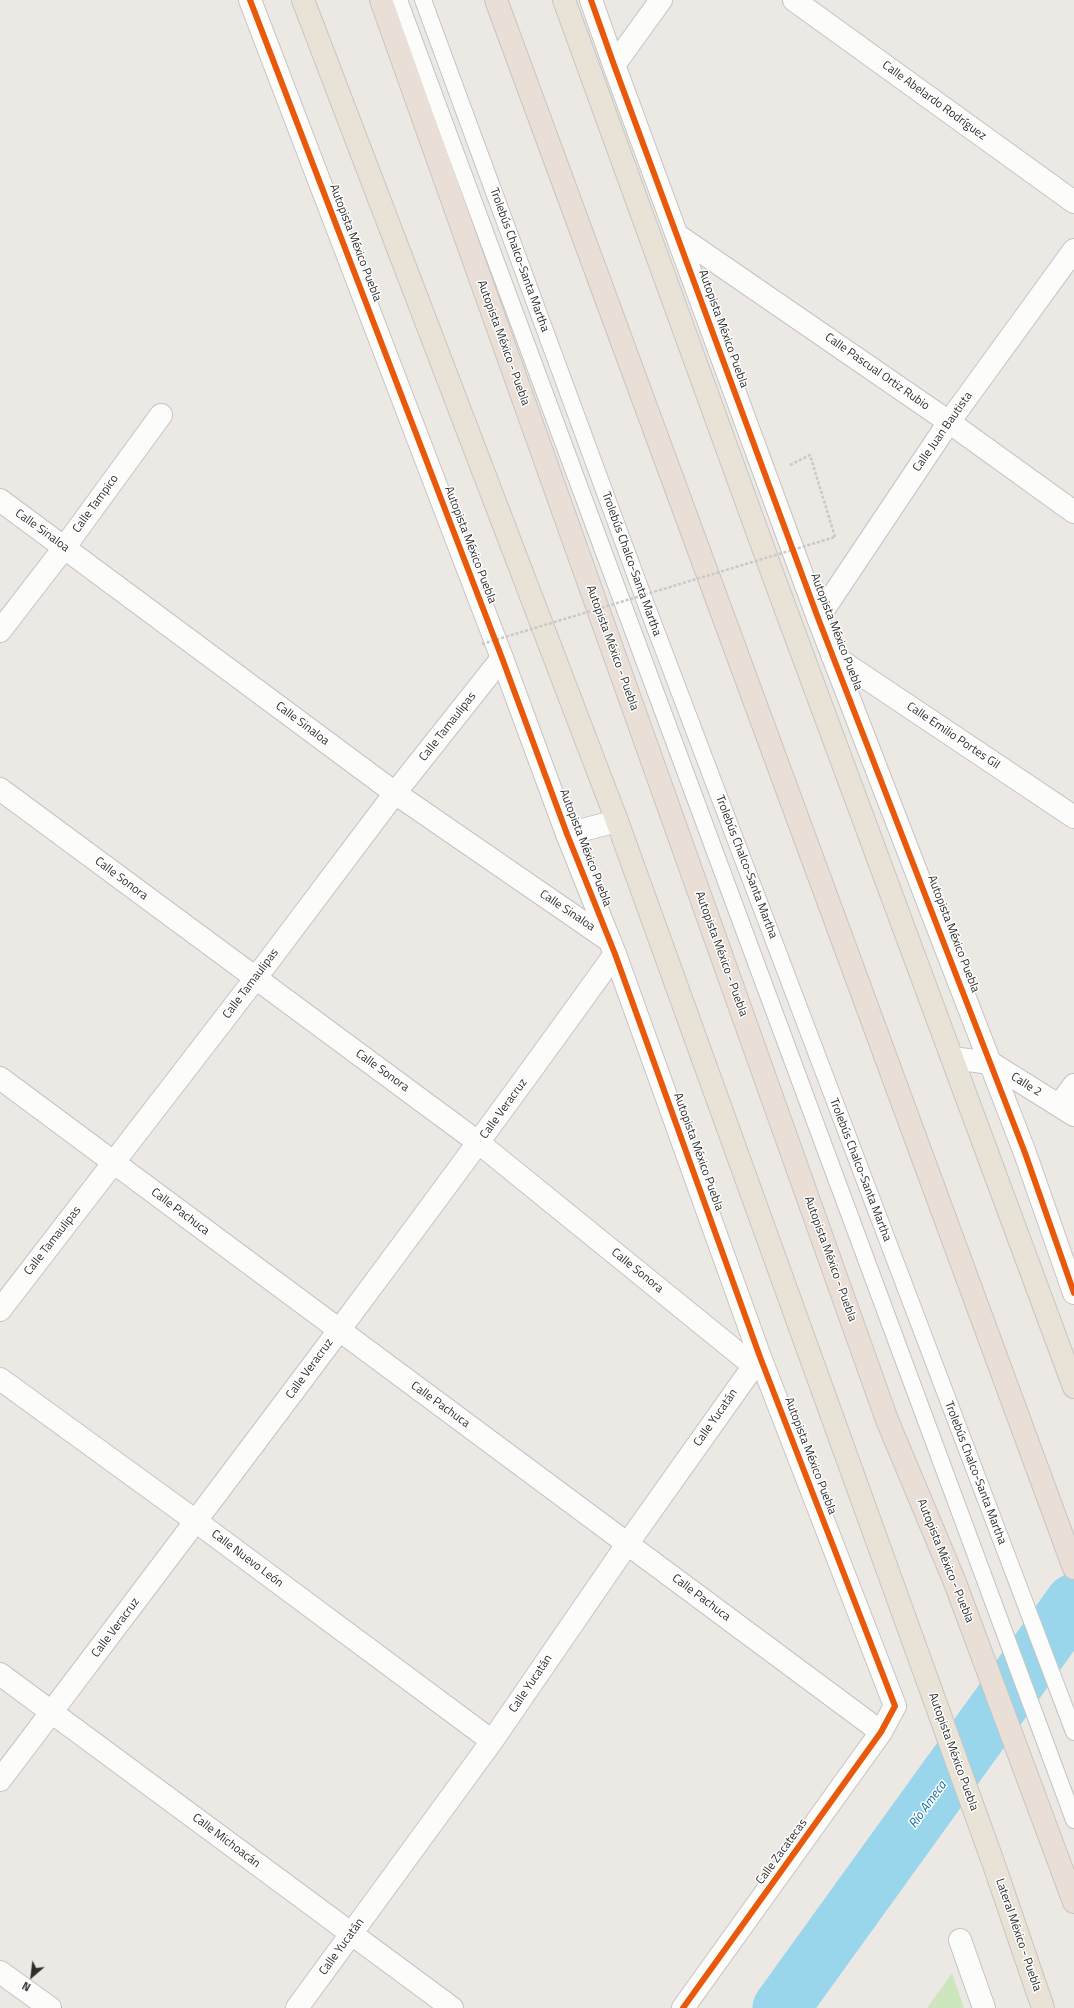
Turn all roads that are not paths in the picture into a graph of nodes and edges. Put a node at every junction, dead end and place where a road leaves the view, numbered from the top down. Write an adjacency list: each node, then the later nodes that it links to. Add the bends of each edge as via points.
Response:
1 (250, 0): 23 (street, Autopista México Puebla)
2 (303, 0): 27 (highway, Autopista México Puebla)
3 (381, 0): 56 (highway, Autopista México - Puebla, via 887,1420 954,1580)
4 (399, 0): 54 (lane)
5 (423, 0): 51 (lane, Trolebús Chalco-Santa Martha, via 646,604)
6 (496, 0): 46 (highway)
7 (564, 0): 31 (highway)
8 (592, 0): 11 (street, Autopista México Puebla)
9 (661, 0): 11 (street)
10 (794, 0): 12 (street, Calle Abelardo Rodríguez)
11 (614, 65): 13 (street, Autopista México Puebla)
12 (1074, 202)
13 (677, 234): 16 (street, Calle Pascual Ortiz Rubio); 20 (street, Autopista México Puebla)
14 (1074, 250): 16 (street, Calle Juan Bautista)
15 (162, 415): 19 (street, Calle Tampico)
16 (949, 422): 18 (street, Calle Pascual Ortiz Rubio); 20 (street, Calle Juan Bautista)
17 (0, 500): 19 (street, Calle Sinaloa)
18 (1074, 512)
19 (64, 548): 21 (street, Calle Tampico); 25 (street, Calle Sinaloa)
20 (818, 618): 22 (street, Autopista México Puebla)
21 (0, 631)
22 (832, 655): 26 (street, Calle Emilio Portes Gil); 32 (street, Autopista México Puebla)
23 (502, 658): 25 (street, Calle Tamaulipas); 28 (street, Autopista México Puebla)
24 (0, 789): 30 (street, Calle Sonora)
25 (395, 793): 29 (street, Calle Sinaloa); 30 (street, Calle Tamaulipas)
26 (1074, 817)
27 (617, 821): 28 (street); 55 (highway, Autopista México Puebla)
28 (567, 834): 29 (street, Autopista México Puebla)
29 (613, 947): 36 (street, Calle Veracruz); 41 (street, Autopista México Puebla)
30 (256, 978): 36 (street, Calle Sonora); 37 (street, Calle Tamaulipas)
31 (952, 1058): 32 (street, Calle 2); 43 (highway)
32 (991, 1063): 35 (street, Calle 2); 38 (street, Autopista México Puebla)
33 (0, 1078): 37 (street, Calle Pachuca)
34 (1074, 1084): 35 (street)
35 (1067, 1110)
36 (480, 1143): 40 (street, Calle Veracruz); 41 (street, Calle Sonora)
37 (114, 1163): 39 (street, Calle Tamaulipas); 40 (street, Calle Pachuca)
38 (1074, 1293)
39 (0, 1310)
40 (338, 1330): 44 (street, Calle Veracruz); 45 (street, Calle Pachuca)
41 (757, 1361): 45 (street, Calle Yucatán); 48 (street, Autopista México Puebla)
42 (0, 1379): 44 (street, Calle Nuevo León)
43 (1074, 1387)
44 (197, 1522): 49 (street, Calle Veracruz); 52 (street, Calle Nuevo León)
45 (628, 1543): 50 (street, Calle Pachuca); 52 (street, Calle Yucatán)
46 (1071, 1560)
47 (0, 1674): 49 (street, Calle Michoacán)
48 (895, 1706): 50 (street, Calle Zacatecas)
49 (52, 1712): 53 (street, Calle Veracruz); 57 (street, Calle Michoacán)
50 (881, 1732): 63 (street, Calle Zacatecas)
51 (1074, 1732)
52 (492, 1741): 57 (street, Calle Yucatán)
53 (0, 1780)
54 (1074, 1820)
55 (993, 1862): 65 (highway, Lateral México - Puebla)
56 (1074, 1902)
57 (351, 1935): 61 (street, Calle Yucatán); 62 (street, Calle Michoacán)
58 (960, 1940): 64 (street)
59 (0, 1972): 60 (street)
60 (50, 2008)
61 (297, 2008)
62 (452, 2008)
63 (683, 2008)
64 (984, 2008)
65 (1043, 2008)

